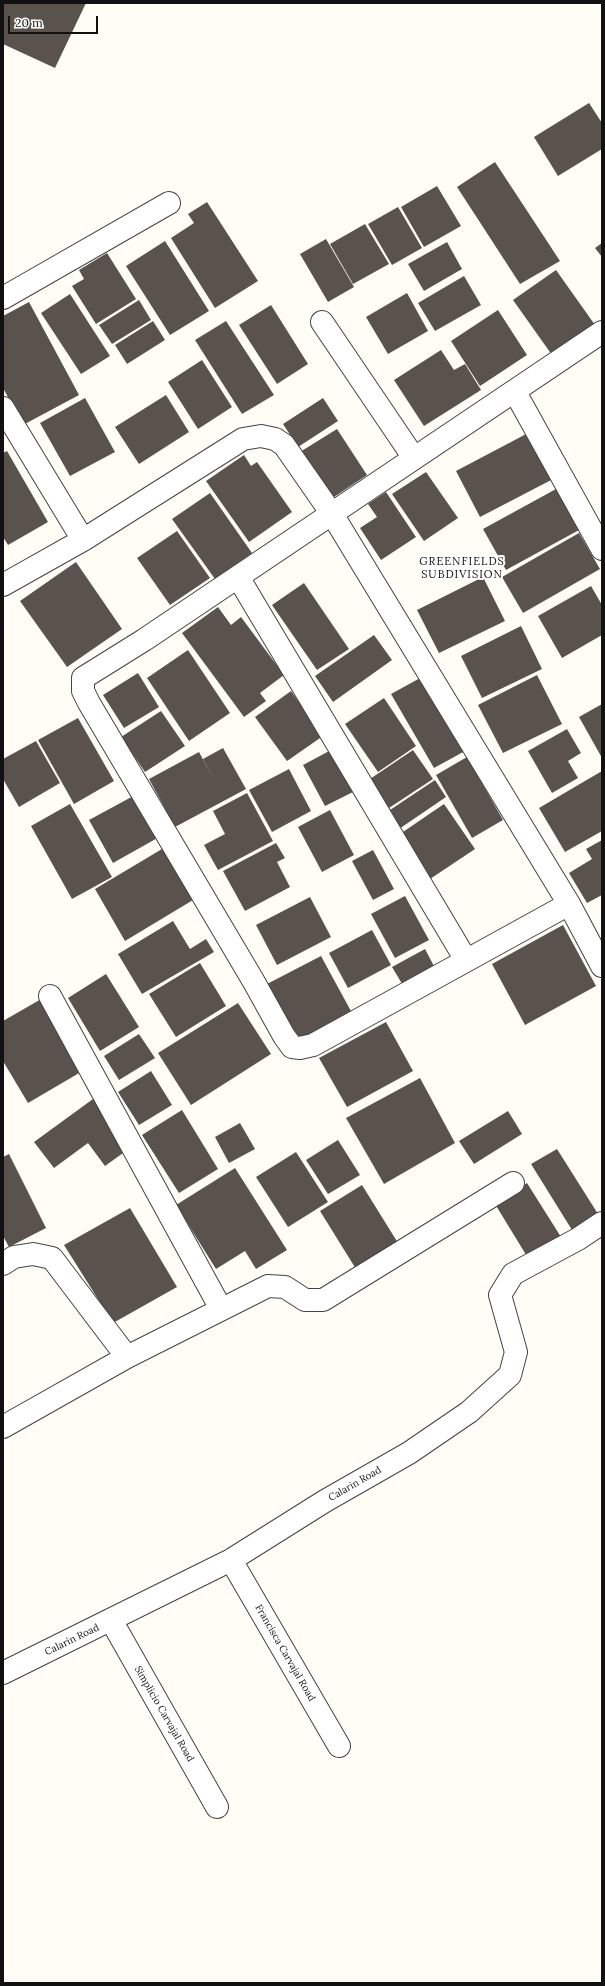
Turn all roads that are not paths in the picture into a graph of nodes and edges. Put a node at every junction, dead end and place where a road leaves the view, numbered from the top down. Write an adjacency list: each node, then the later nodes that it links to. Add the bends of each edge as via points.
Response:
1 (169, 203): 2 (street)
2 (3, 298)
3 (322, 322): 7 (street)
4 (602, 332): 5 (street)
5 (515, 392): 7 (street); 10 (street)
6 (3, 408): 9 (street)
7 (414, 458): 8 (street)
8 (332, 514): 9 (street, via 284,445 275,439 261,436 243,439); 11 (street); 13 (street)
9 (83, 540): 12 (street)
10 (602, 549)
11 (238, 577): 14 (street); 14 (street, via 93,671 84,678 83,691 284,1036 292,1047 313,1045)
12 (3, 585)
13 (569, 904): 14 (street); 15 (street)
14 (466, 960)
15 (602, 966)
16 (50, 996): 20 (street)
17 (513, 1183): 20 (street, via 323,1300 305,1300 285,1287 268,1286)
18 (602, 1223): 23 (street, Calarin Road, via 513,1274 500,1295 516,1352 510,1375 469,1412 409,1453 325,1501)
19 (3, 1264): 21 (street, via 14,1257 33,1254 52,1258)
20 (221, 1309): 21 (street)
21 (126, 1357): 22 (street)
22 (3, 1427)
23 (232, 1560): 24 (street, Calarin Road); 26 (street, Francisca Carvajal Road)
24 (111, 1620): 25 (street, Calarin Road); 27 (street, Simplicio Carvajal Road)
25 (3, 1673)
26 (339, 1746)
27 (217, 1807)

